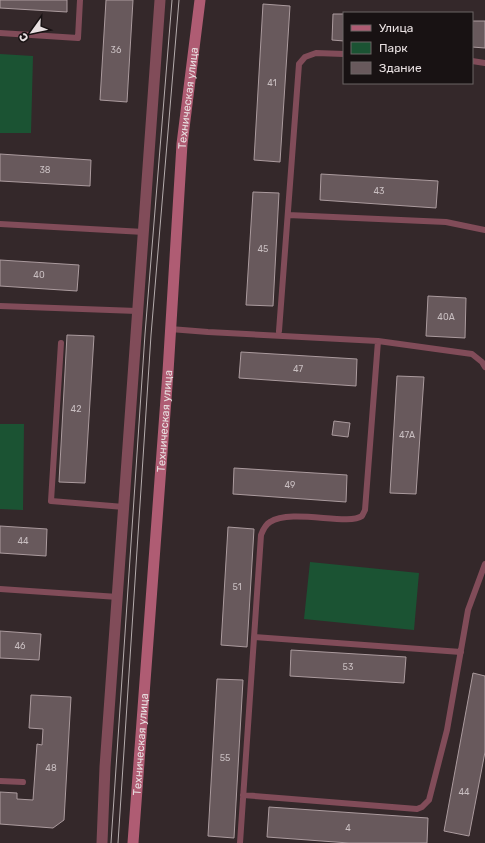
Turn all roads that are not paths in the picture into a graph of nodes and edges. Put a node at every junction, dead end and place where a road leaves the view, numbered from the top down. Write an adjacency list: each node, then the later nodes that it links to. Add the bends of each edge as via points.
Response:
1 (80, 0): 4 (lane, via 78,38)
2 (160, 0): 11 (street)
3 (200, 0): 14 (main road, Техническая улица, via 182,144)
4 (0, 32)
5 (343, 54): 8 (lane, via 316,53 306,57 299,64)
6 (473, 61): 7 (lane)
7 (485, 63)
8 (288, 215): 10 (lane, via 446,222); 15 (lane)
9 (0, 224): 11 (lane)
10 (485, 230)
11 (144, 232): 13 (street)
12 (0, 306): 13 (lane)
13 (138, 311): 19 (street)
14 (170, 328): 16 (lane); 29 (main road, Техническая улица)
15 (279, 331)
16 (378, 341): 18 (lane, via 472,354); 23 (lane, via 365,510 362,516 353,519 296,516 268,522 261,534)
17 (61, 343): 19 (lane, via 52,501)
18 (485, 367)
19 (124, 507): 22 (street)
20 (485, 564): 24 (lane, via 468,610)
21 (0, 590): 22 (lane)
22 (118, 597): 28 (street)
23 (254, 637): 24 (lane); 27 (lane)
24 (461, 652): 27 (lane, via 447,730 429,800 422,807 417,809)
25 (0, 781): 26 (lane)
26 (23, 782)
27 (243, 795): 30 (lane)
28 (102, 843)
29 (133, 843)
30 (240, 843)

